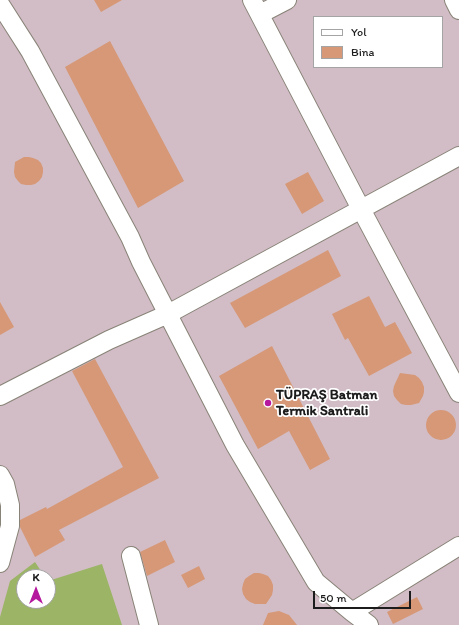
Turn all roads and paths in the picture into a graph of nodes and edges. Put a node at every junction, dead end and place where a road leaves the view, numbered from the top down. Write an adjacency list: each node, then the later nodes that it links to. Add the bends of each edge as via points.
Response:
1 (287, 0): 4 (street)
2 (454, 0): 5 (street)
3 (0, 4): 8 (street, via 30,51 130,237)
4 (256, 7): 7 (street)
5 (459, 10)
6 (459, 156): 7 (street)
7 (361, 209): 8 (street); 9 (street)
8 (168, 314): 10 (street, via 109,340); 15 (street, via 235,445 316,582)
9 (459, 393)
10 (0, 396)
11 (0, 475): 14 (street, via 10,505 10,526)
12 (459, 546): 15 (street)
13 (131, 556): 16 (street)
14 (0, 563)
15 (352, 612): 17 (street)
16 (150, 625)
17 (369, 625)

